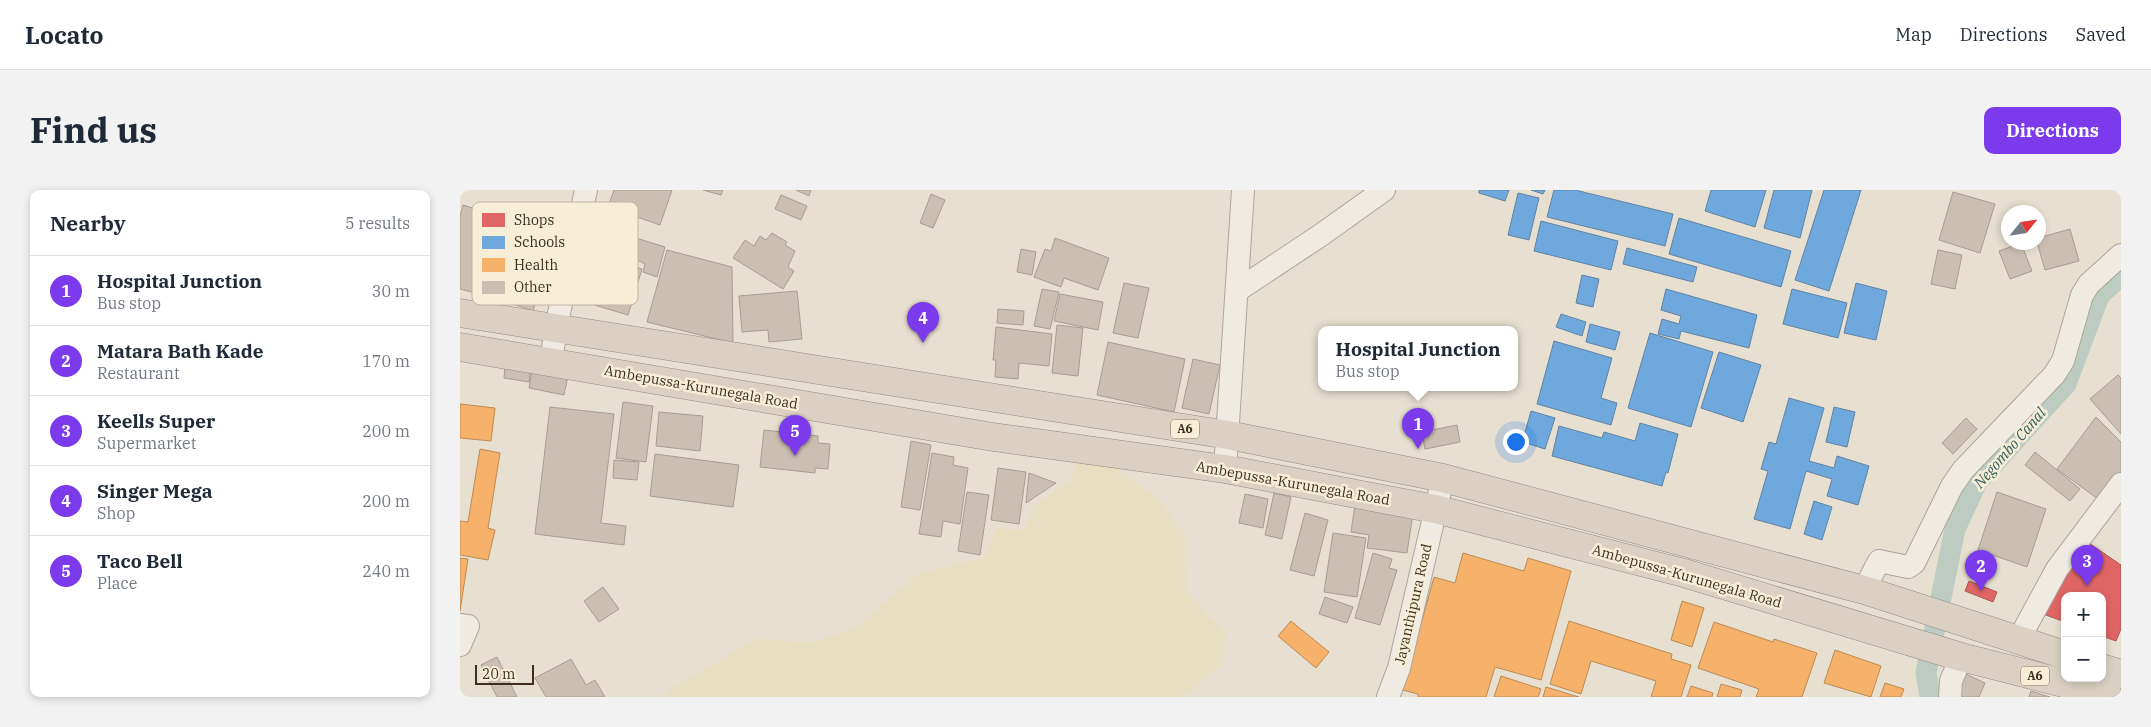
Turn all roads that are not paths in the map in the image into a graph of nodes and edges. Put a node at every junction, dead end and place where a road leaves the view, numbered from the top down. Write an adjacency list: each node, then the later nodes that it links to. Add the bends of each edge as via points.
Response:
1 (1243, 190): 4 (street)
2 (1384, 190): 4 (street)
3 (2121, 255): 15 (street, via 2089,284 2082,295 2063,361 2054,375 1963,470 1952,486 1914,563 1908,567 1879,561)
4 (1238, 290): 10 (street)
5 (561, 305): 7 (street)
6 (460, 313): 7 (highway, A6)
7 (556, 327): 9 (street); 10 (highway, A6)
8 (460, 347): 9 (highway, Ambepussa-Kurunegala Road / A6)
9 (551, 362): 11 (highway, Ambepussa-Kurunegala Road / A6, via 993,437)
10 (1228, 436): 11 (street); 12 (highway, A6)
11 (1225, 469): 14 (highway, Ambepussa-Kurunegala Road / A6)
12 (1443, 478): 14 (street, Jayanthipura Road); 15 (highway, A6)
13 (2121, 484): 17 (street, via 2057,569)
14 (1435, 509): 20 (highway, Ambepussa-Kurunegala Road / A6, via 1684,573); 23 (street, Jayanthipura Road, via 1399,668)
15 (1864, 590): 17 (highway, A6)
16 (460, 626): 18 (street, via 468,626)
17 (2019, 638): 19 (highway, A6)
18 (460, 645)
19 (2061, 654)
20 (1961, 657): 24 (street); 25 (highway, Ambepussa-Kurunegala Road / A6)
21 (2106, 669): 22 (highway)
22 (2121, 674)
23 (1388, 697)
24 (1950, 697)
25 (2108, 697)

